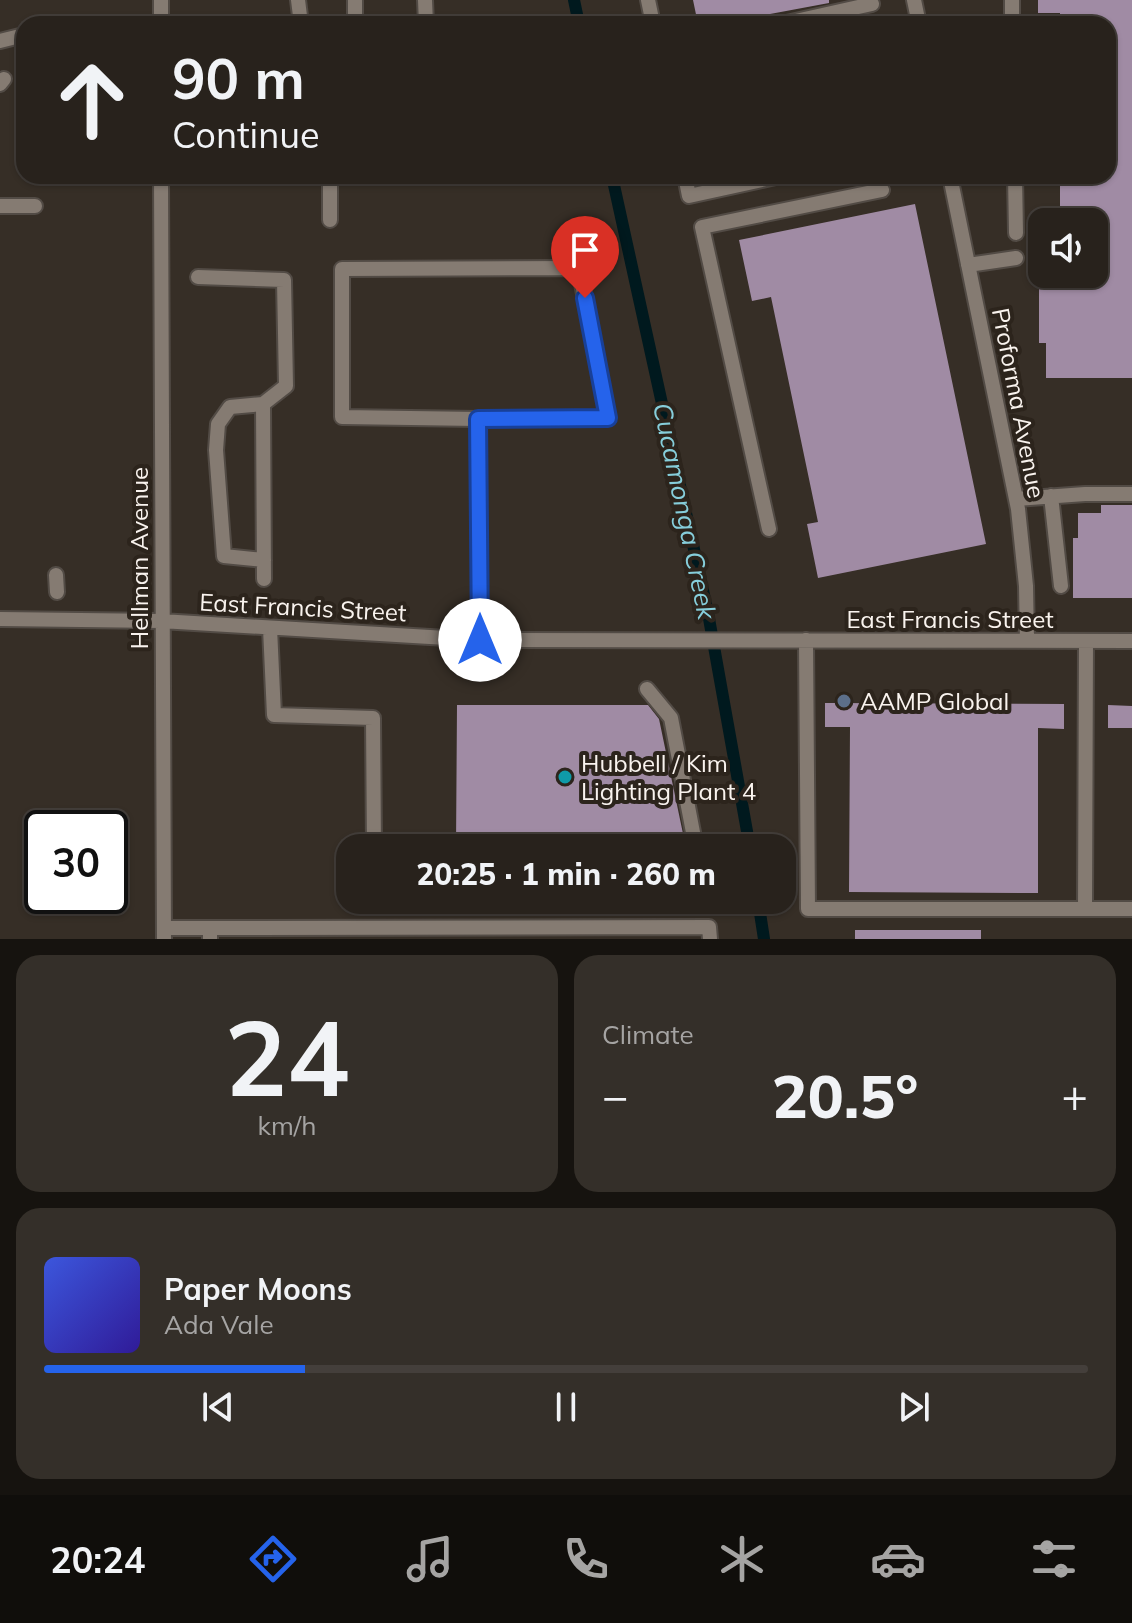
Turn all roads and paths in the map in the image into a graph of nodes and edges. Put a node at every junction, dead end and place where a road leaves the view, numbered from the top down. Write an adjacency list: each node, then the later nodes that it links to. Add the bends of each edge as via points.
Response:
1 (872, 4): 2 (street)
2 (818, 16)
3 (161, 184): 29 (street, Hellman Avenue)
4 (330, 184): 12 (street)
5 (687, 184): 6 (street, via 689,196)
6 (744, 184)
7 (952, 184): 15 (street, Proforma Avenue)
8 (1015, 184): 13 (street)
9 (882, 190): 22 (street, via 702,227)
10 (0, 206): 11 (street)
11 (35, 206)
12 (330, 220)
13 (1016, 233)
14 (1016, 258): 15 (street)
15 (968, 265): 21 (street, Proforma Avenue)
16 (198, 277): 17 (street, via 284,280 286,386)
17 (263, 404): 23 (street); 23 (street, via 230,407 218,424 216,450 224,556)
18 (478, 419): 18 (street, via 608,418 579,268 342,269 342,417); 31 (street)
19 (1132, 494): 20 (street)
20 (1051, 496): 21 (street); 26 (street)
21 (1016, 499): 33 (street, Proforma Avenue)
22 (769, 529)
23 (264, 560): 25 (street)
24 (56, 575): 27 (street)
25 (264, 579)
26 (1061, 586)
27 (57, 592)
28 (0, 619): 29 (street, East Francis Street)
29 (161, 621): 30 (street, East Francis Street); 41 (street, Hellman Avenue)
30 (270, 628): 31 (street, East Francis Street); 37 (street, via 274,715 373,718)
31 (480, 640): 32 (street, East Francis Street)
32 (806, 640): 33 (street, East Francis Street); 39 (street, via 808,909)
33 (1027, 641): 34 (street, East Francis Street)
34 (1086, 641): 35 (street, East Francis Street); 39 (street)
35 (1132, 641)
36 (647, 689): 38 (street, via 671,718)
37 (374, 834)
38 (693, 834)
39 (1085, 909): 40 (street)
40 (1132, 909)
41 (164, 933): 42 (street)
42 (210, 933): 43 (street)
43 (528, 934): 44 (street, via 709,927)
44 (710, 939)

